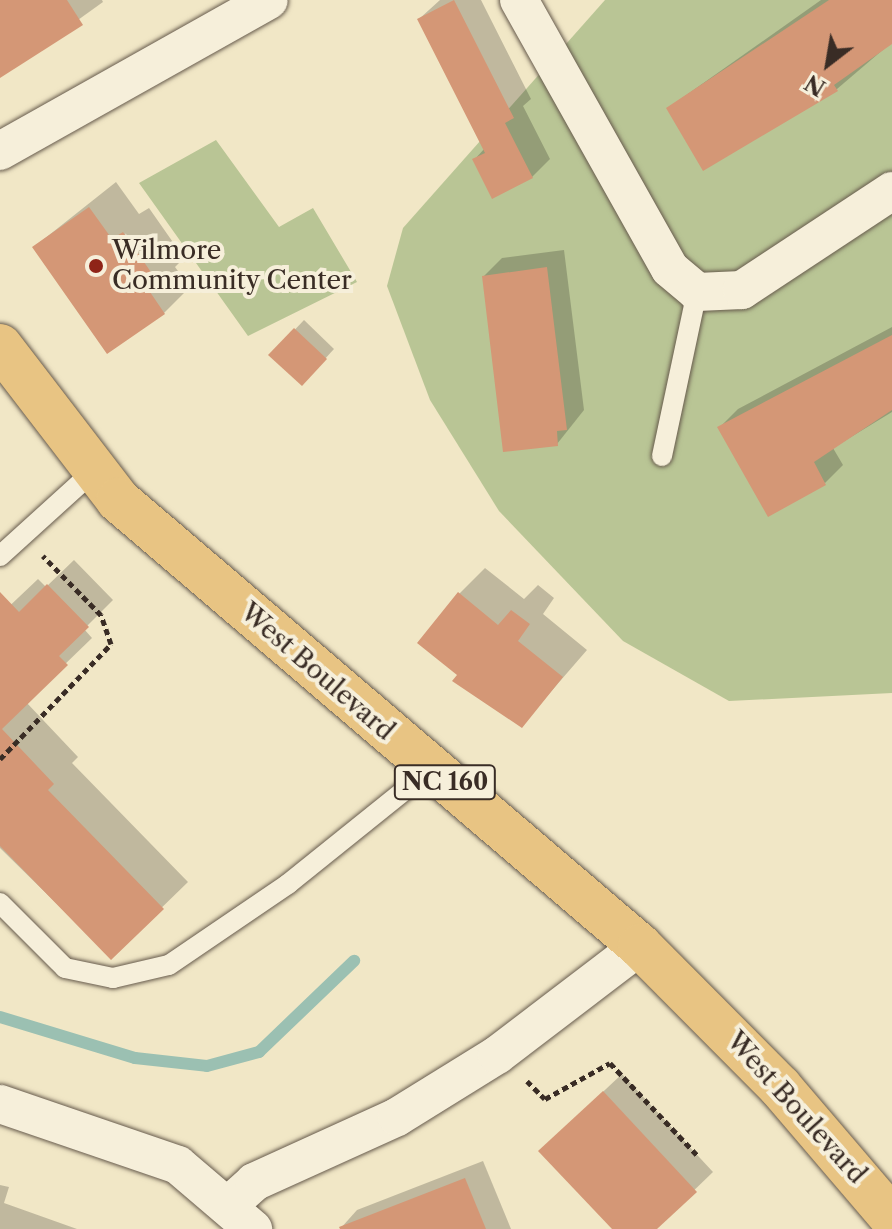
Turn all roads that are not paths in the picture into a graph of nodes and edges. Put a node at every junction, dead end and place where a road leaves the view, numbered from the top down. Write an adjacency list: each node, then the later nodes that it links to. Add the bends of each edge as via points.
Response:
1 (269, 0): 3 (street)
2 (519, 0): 5 (street, via 670,269)
3 (0, 151)
4 (892, 191): 5 (street, via 742,290)
5 (697, 292): 7 (lane)
6 (0, 346): 8 (main road, West Boulevard / NC 160)
7 (662, 456)
8 (95, 470): 9 (lane); 10 (main road, West Boulevard / NC 160, via 118,500)
9 (0, 556)
10 (431, 769): 11 (lane, via 288,884 169,965 113,978 65,968); 12 (main road, West Boulevard / NC 160)
11 (0, 903)
12 (640, 946): 14 (street, via 497,1055 397,1117 254,1182); 15 (main road, West Boulevard / NC 160, via 780,1087)
13 (0, 1104): 14 (street, via 144,1150)
14 (242, 1216)
15 (892, 1218)

